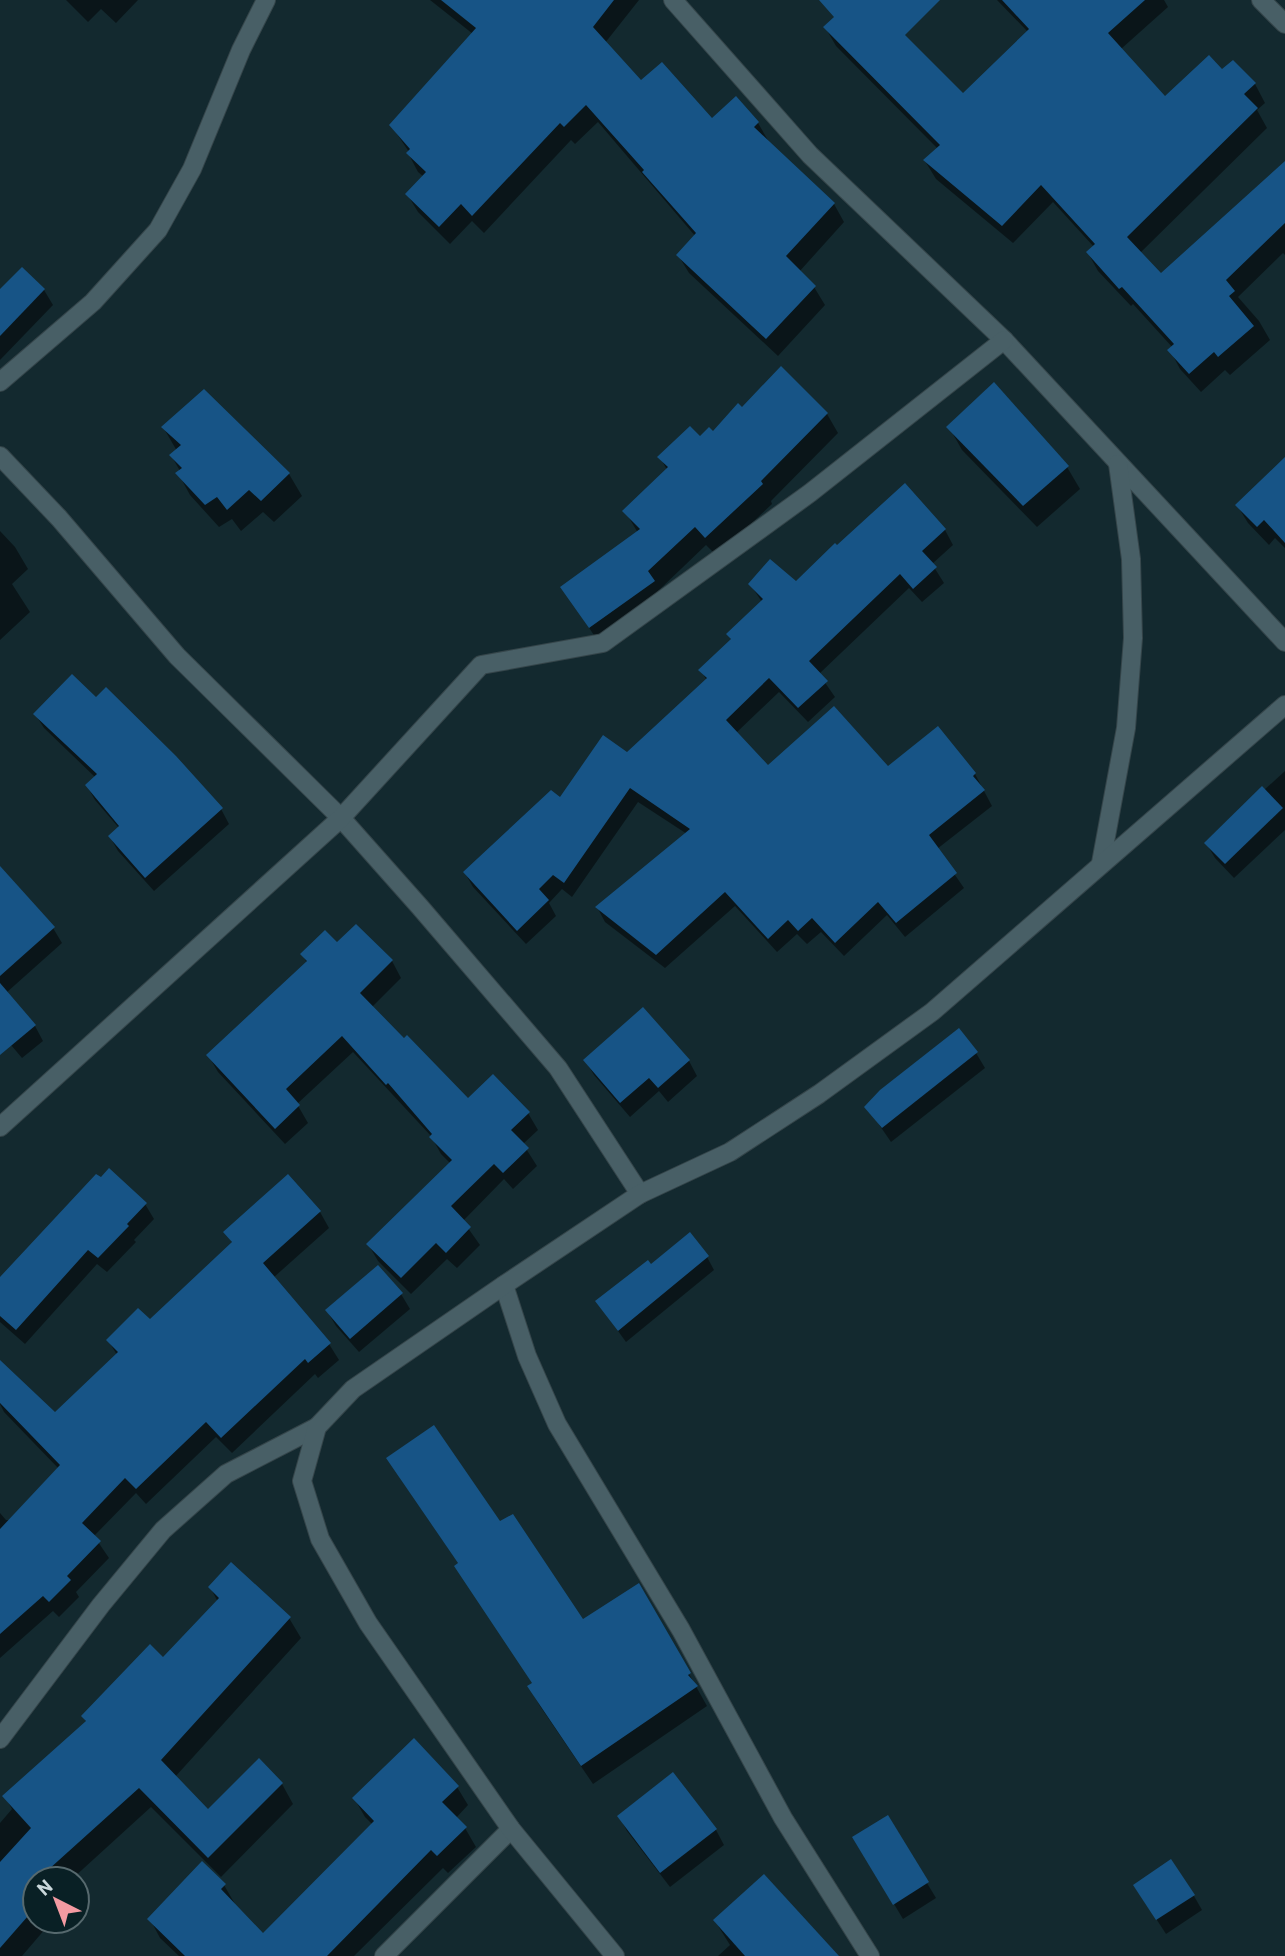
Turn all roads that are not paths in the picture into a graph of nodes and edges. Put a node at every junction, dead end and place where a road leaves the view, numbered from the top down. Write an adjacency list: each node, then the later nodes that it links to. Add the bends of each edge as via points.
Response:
1 (266, 0): 6 (street, via 192,169 158,230 93,302)
2 (673, 0): 5 (street, via 810,155)
3 (1261, 0): 4 (street)
4 (1285, 24)
5 (1004, 340): 8 (street); 11 (street, via 810,493 603,643 481,665)
6 (0, 383)
7 (0, 457): 11 (street, via 60,518 177,656)
8 (1118, 464): 9 (street); 12 (street, via 1131,559 1133,638 1126,728)
9 (1285, 642)
10 (1285, 705): 12 (street)
11 (341, 818): 13 (street); 14 (street, via 558,1068)
12 (1101, 863): 14 (street, via 932,1012 819,1094 730,1152)
13 (0, 1127)
14 (640, 1194): 15 (street)
15 (504, 1286): 16 (street, via 353,1388); 21 (street, via 527,1356 558,1423 681,1630 783,1818)
16 (317, 1427): 17 (street, via 226,1474 163,1531); 18 (street, via 302,1481 320,1539 368,1623)
17 (0, 1739)
18 (511, 1829): 19 (street); 20 (street)
19 (384, 1956)
20 (615, 1956)
21 (870, 1956)

